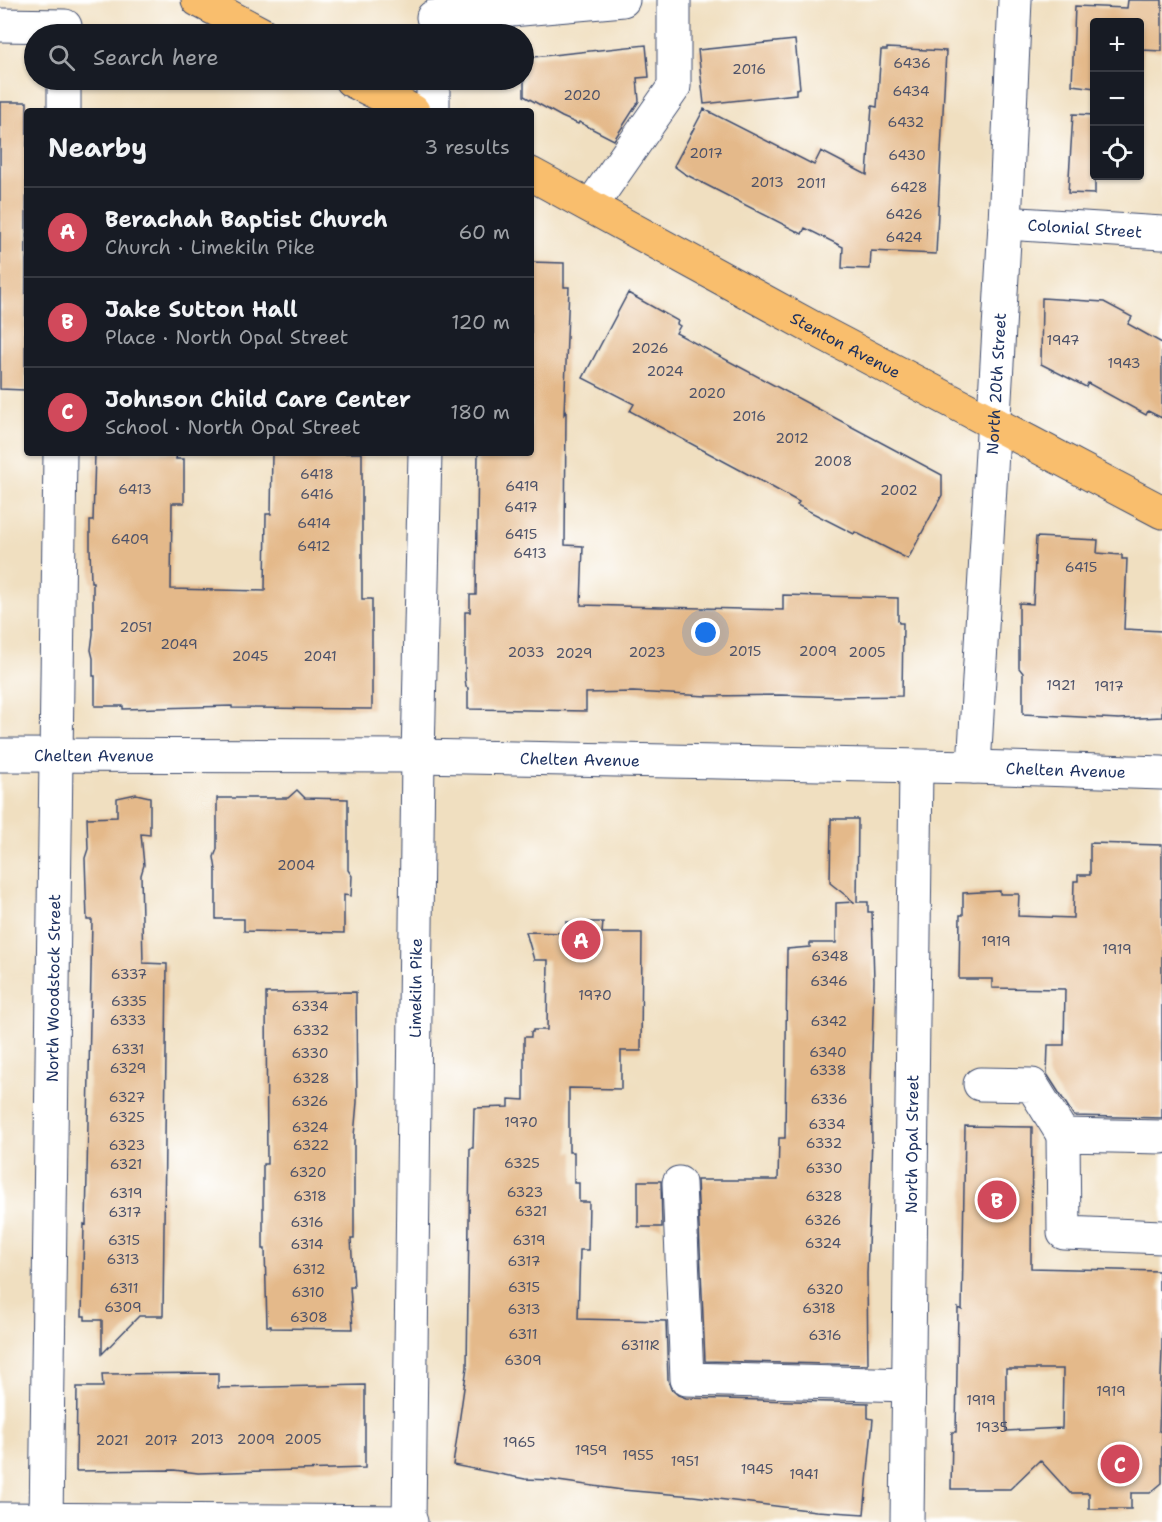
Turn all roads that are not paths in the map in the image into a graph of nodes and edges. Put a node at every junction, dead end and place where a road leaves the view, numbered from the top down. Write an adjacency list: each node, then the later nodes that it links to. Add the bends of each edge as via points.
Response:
1 (198, 0): 7 (main road)
2 (623, 0): 5 (street)
3 (674, 0): 16 (street, via 674,87)
4 (1016, 0): 17 (street, North 20th Street)
5 (433, 17)
6 (65, 20): 8 (street)
7 (243, 24)
8 (0, 25)
9 (64, 90): 12 (street)
10 (371, 90): 13 (main road)
11 (433, 90): 14 (street)
12 (64, 108)
13 (406, 108)
14 (433, 108)
15 (534, 176): 16 (main road, Stenton Avenue)
16 (591, 206): 19 (main road, Stenton Avenue)
17 (1005, 223): 18 (street, Colonial Street); 19 (street, North 20th Street)
18 (1162, 233)
19 (992, 422): 22 (main road, Stenton Avenue); 27 (street, North 20th Street)
20 (60, 456): 24 (street, North Woodstock Street)
21 (425, 456): 25 (street, Limekiln Pike)
22 (1162, 512)
23 (0, 755): 24 (street, Chelten Avenue)
24 (56, 756): 25 (street, Chelten Avenue); 36 (street, North Woodstock Street)
25 (418, 756): 26 (street, Chelten Avenue); 37 (street, Limekiln Pike)
26 (916, 767): 27 (street, Chelten Avenue); 34 (street, North Opal Street)
27 (974, 767): 28 (street, Chelten Avenue)
28 (1162, 773)
29 (980, 1084): 30 (street, via 1032,1085)
30 (1064, 1135): 31 (street); 33 (street, via 1064,1233)
31 (1162, 1137)
32 (679, 1183): 34 (street, via 687,1380)
33 (1162, 1237)
34 (909, 1385): 38 (street, North Opal Street)
35 (0, 1519): 36 (street)
36 (46, 1520): 37 (street)
37 (410, 1522)
38 (907, 1522)

